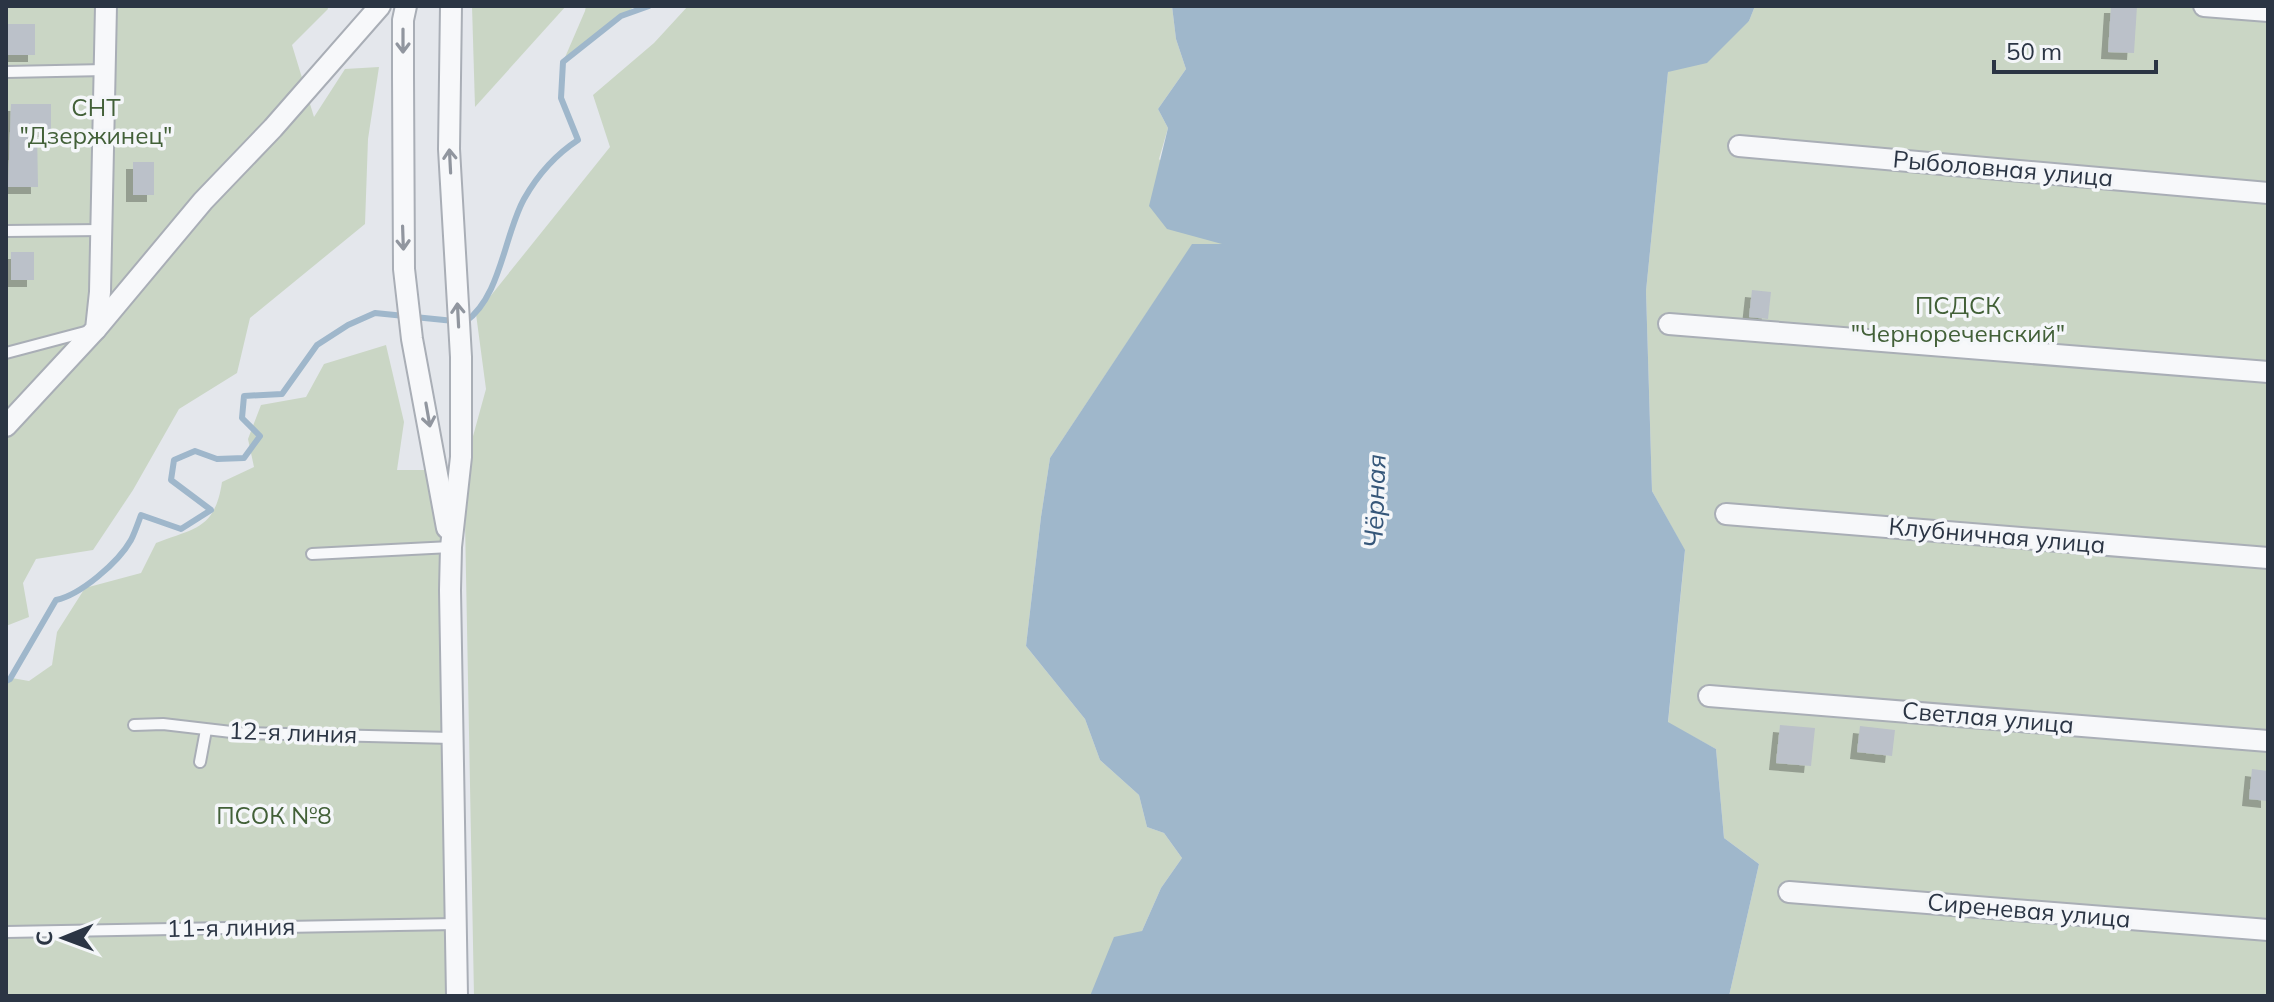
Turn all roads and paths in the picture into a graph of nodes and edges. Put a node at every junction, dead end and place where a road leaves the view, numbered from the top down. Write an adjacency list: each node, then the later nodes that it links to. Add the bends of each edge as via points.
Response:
1 (106, 6): 7 (street)
2 (380, 6): 14 (street, via 203,201)
3 (406, 6): 19 (street, one-way to 19, via 404,269)
4 (451, 6): 19 (street, one-way to 4, via 461,457 449,149)
5 (2204, 6): 6 (street)
6 (2268, 11)
7 (106, 70): 8 (lane); 11 (street)
8 (6, 72)
9 (1739, 146): 10 (street, Рыболовная улица)
10 (2268, 193)
11 (102, 230): 12 (lane); 14 (street)
12 (6, 231)
13 (1669, 324): 16 (street)
14 (96, 329): 15 (lane); 17 (street)
15 (6, 353)
16 (2268, 372)
17 (6, 426)
18 (1726, 514): 21 (street, Клубничная улица)
19 (451, 547): 20 (lane); 25 (street)
20 (312, 554)
21 (2268, 558)
22 (1709, 696): 26 (street, Светлая улица)
23 (134, 725): 24 (lane, 12-я линия)
24 (206, 730): 25 (lane, 12-я линия); 27 (lane)
25 (452, 738): 29 (street)
26 (2268, 741)
27 (200, 762)
28 (1789, 892): 30 (street, Сиреневая улица)
29 (456, 924): 31 (lane, 11-я линия); 32 (street)
30 (2268, 930)
31 (6, 932)
32 (457, 996)

